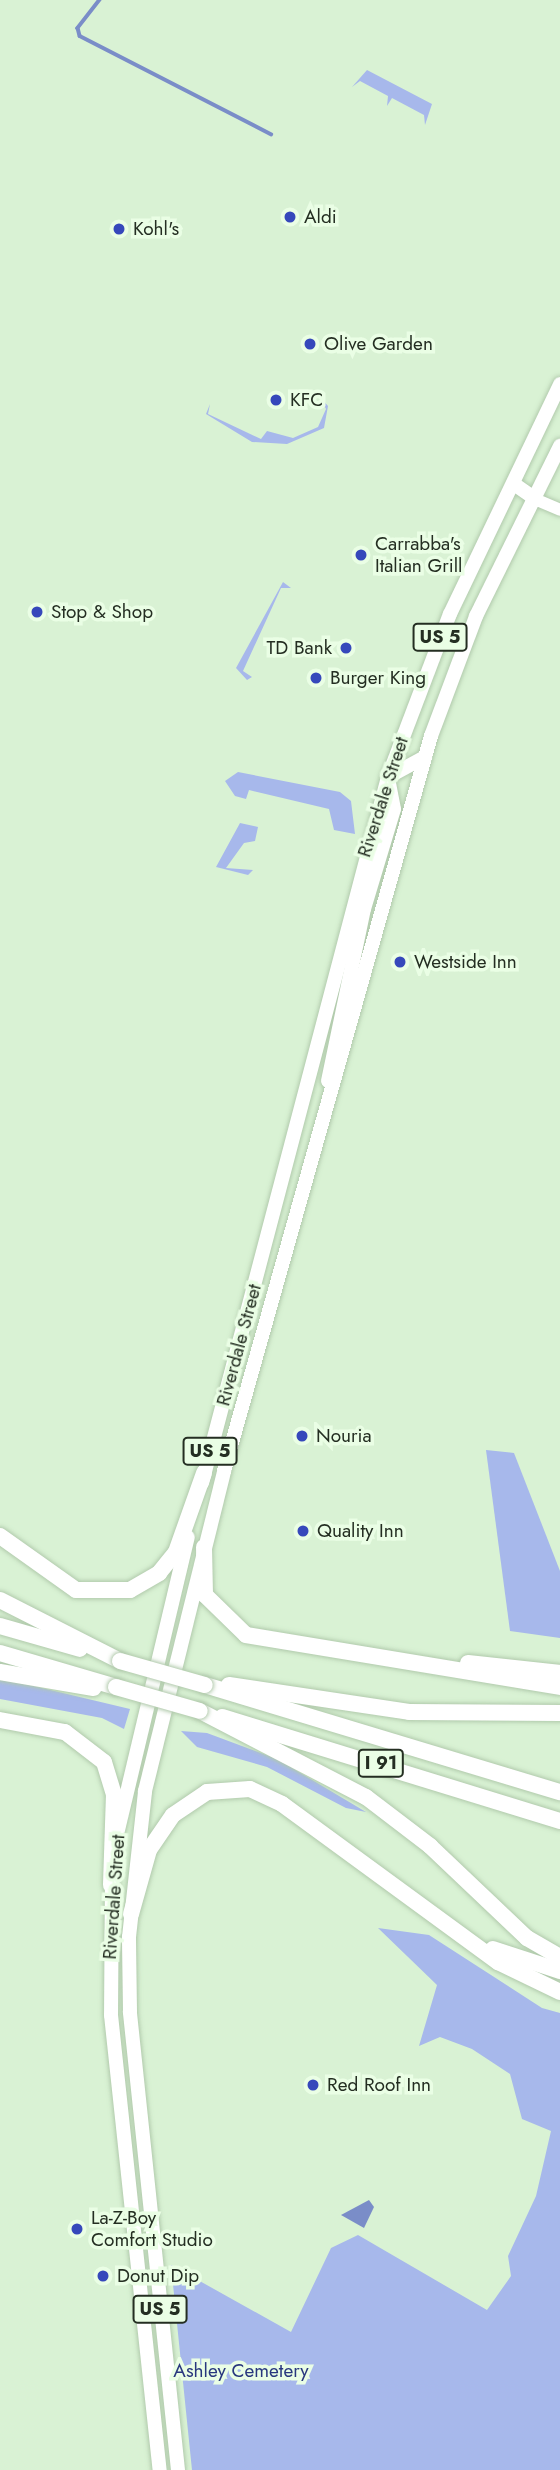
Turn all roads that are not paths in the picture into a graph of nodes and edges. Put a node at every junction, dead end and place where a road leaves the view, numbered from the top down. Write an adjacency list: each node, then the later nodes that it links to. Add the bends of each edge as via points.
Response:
1 (560, 384): 3 (main road, Riverdale Street / US 5)
2 (560, 446): 4 (main road, Riverdale Street / US 5)
3 (514, 484): 4 (main road); 5 (main road, Riverdale Street / US 5)
4 (537, 500): 5 (main road); 6 (main road); 7 (main road, Riverdale Street / US 5, via 476,616)
5 (505, 502): 8 (main road, Riverdale Street / US 5, via 450,614)
6 (560, 510)
7 (425, 757): 8 (main road); 9 (main road, Riverdale Street / US 5)
8 (388, 777): 9 (main road, via 394,809 329,1056); 10 (main road, Riverdale Street / US 5)
9 (328, 1093): 12 (main road, Riverdale Street / US 5)
10 (204, 1474): 11 (highway, via 176,1552 159,1573 130,1590 98,1595 69,1587); 28 (main road, Riverdale Street / US 5, via 128,1780)
11 (0, 1536)
12 (204, 1547): 15 (highway, via 202,1586 212,1607 240,1632); 30 (main road, Riverdale Street / US 5, via 147,1781)
13 (0, 1600): 17 (highway)
14 (0, 1626): 17 (highway, I 91)
15 (283, 1644): 19 (highway); 22 (highway)
16 (0, 1653): 21 (highway, I 91)
17 (120, 1661): 20 (highway, I 91, bridge)
18 (0, 1672): 21 (highway, via 70,1686)
19 (560, 1673)
20 (205, 1685): 24 (highway, via 419,1713); 26 (highway, I 91)
21 (116, 1687): 23 (highway, I 91, bridge)
22 (560, 1687)
23 (200, 1711): 27 (highway, I 91); 31 (highway, via 374,1803 438,1852 521,1933)
24 (560, 1713)
25 (0, 1721): 28 (highway, via 30,1724 81,1740 107,1768 114,1794)
26 (560, 1792)
27 (560, 1821)
28 (111, 1885): 34 (main road, Riverdale Street / US 5, via 112,2027)
29 (427, 1911): 30 (highway, via 275,1800 236,1788 201,1795 168,1820 146,1857); 32 (highway, via 503,1954); 33 (highway, via 507,1968)
30 (131, 1914): 35 (main road, Riverdale Street / US 5, via 130,2012)
31 (560, 1956)
32 (560, 1971)
33 (560, 1992)
34 (160, 2470)
35 (178, 2470)

